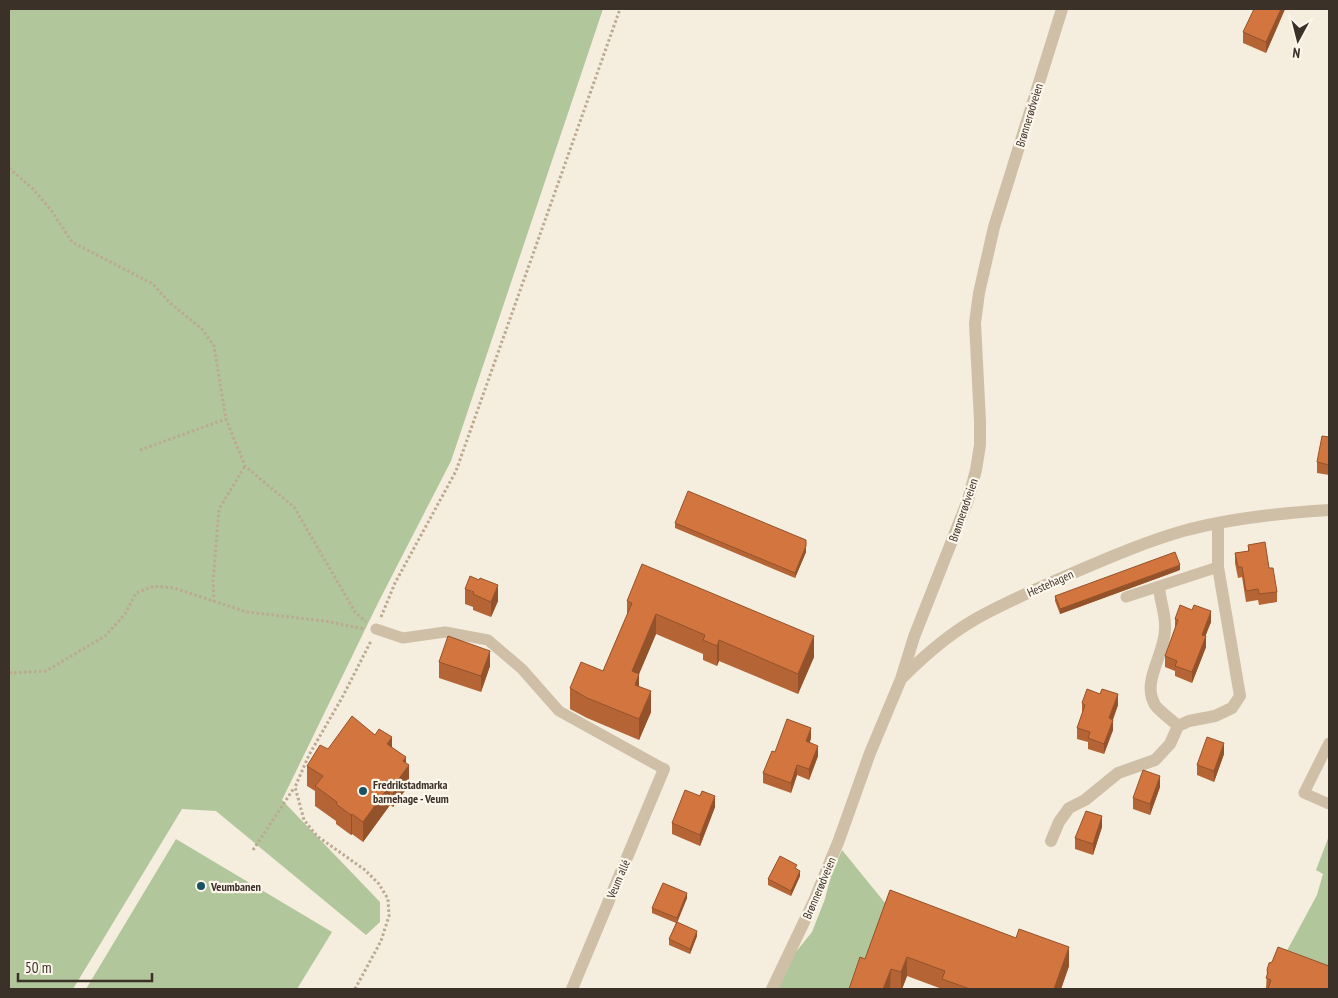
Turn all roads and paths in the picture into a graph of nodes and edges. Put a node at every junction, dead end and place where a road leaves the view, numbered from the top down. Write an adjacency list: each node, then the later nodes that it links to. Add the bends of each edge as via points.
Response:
1 (620, 9): 13 (path, via 456,471 395,583)
2 (1062, 9): 15 (street, Brønnerødveien, via 994,227 979,293 975,323 980,445 976,470 968,500)
3 (9, 168): 4 (path, via 33,188 72,242 153,284 202,329 214,346)
4 (226, 419): 5 (path); 6 (path)
5 (140, 450)
6 (245, 466): 12 (path, via 220,509); 13 (path, via 294,507 356,612)
7 (1329, 510): 8 (street, Hestehagen, via 1277,513)
8 (1218, 523): 9 (street); 15 (street, Hestehagen, via 1143,545 1015,598 973,620)
9 (1218, 567): 10 (lane); 16 (street, via 1240,696 1232,708)
10 (1159, 587): 11 (lane); 16 (street, via 1165,630 1150,692 1156,706)
11 (1126, 597)
12 (214, 602): 13 (path, via 247,612); 14 (path, via 174,588 154,586 136,593 125,614 105,636 46,671)
13 (376, 629): 18 (lane, via 403,638 445,632 488,640 522,669 558,711); 19 (path)
14 (9, 673)
15 (901, 678): 25 (street, Brønnerødveien, via 814,901)
16 (1178, 726): 21 (street, via 1170,744 1154,760 1118,773 1085,800 1069,808)
17 (1329, 743): 20 (lane, via 1304,793)
18 (664, 769): 24 (street, Veum allé)
19 (295, 787): 22 (path); 23 (path, via 304,820 317,836 364,870 388,900 389,916 381,941)
20 (1329, 804)
21 (1051, 840)
22 (253, 850)
23 (355, 989)
24 (572, 989)
25 (772, 989)

